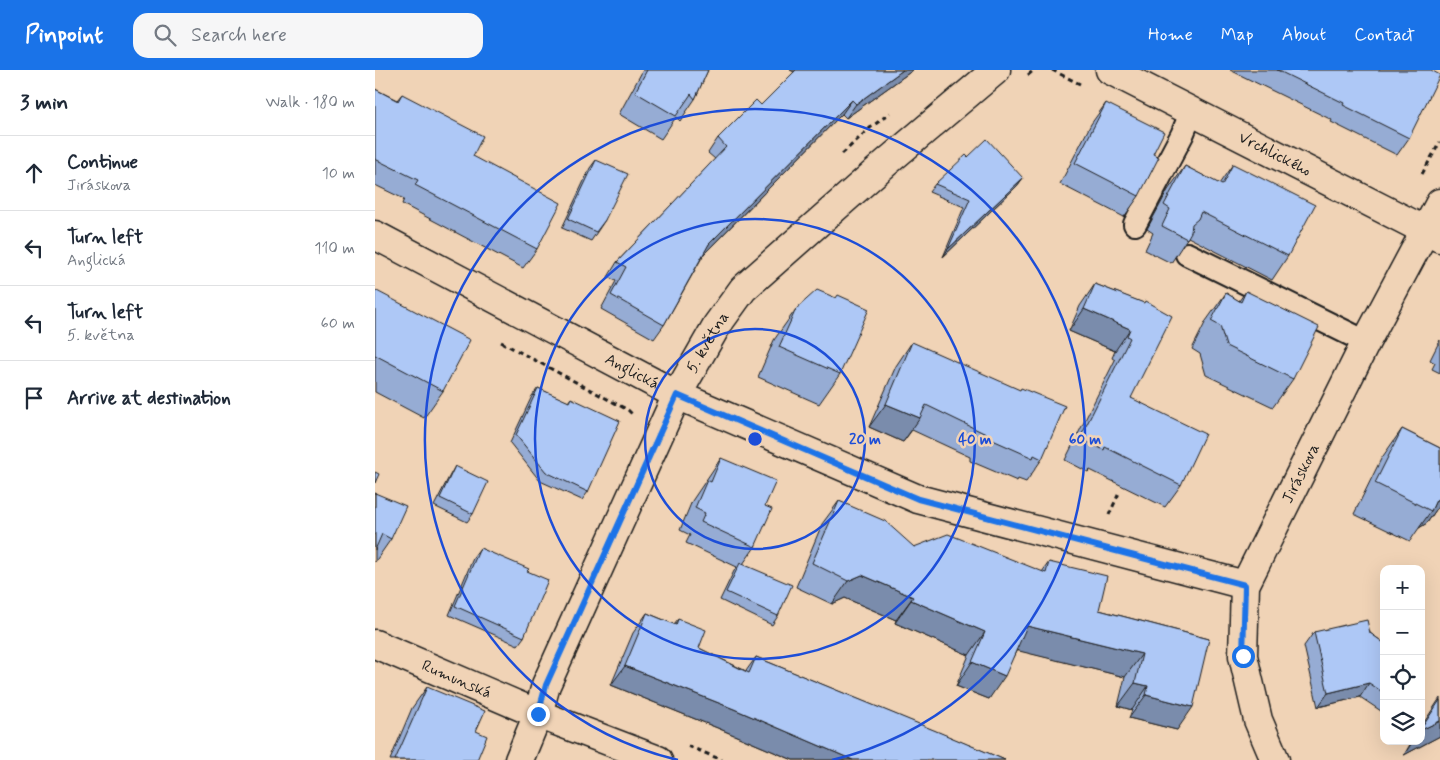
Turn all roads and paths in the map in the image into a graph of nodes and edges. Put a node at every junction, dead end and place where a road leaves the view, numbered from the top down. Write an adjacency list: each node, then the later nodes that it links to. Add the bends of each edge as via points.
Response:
1 (996, 70): 13 (street, 5. května, via 743,289 717,324)
2 (1034, 70): 4 (path)
3 (1110, 70): 5 (street, Vrchlického)
4 (1027, 76)
5 (1191, 111): 7 (lane, via 1182,135); 8 (street, Vrchlického)
6 (1440, 203): 8 (street, Jiráskova)
7 (1135, 224)
8 (1433, 234): 12 (street, Jiráskova)
9 (375, 235): 13 (street, Anglická)
10 (1187, 254): 12 (lane)
11 (497, 340): 14 (path, via 628,410)
12 (1366, 342): 17 (street, Jiráskova)
13 (677, 395): 17 (street, Anglická, via 918,499); 19 (street, 5. května, via 546,685)
14 (633, 416)
15 (1119, 493): 16 (path)
16 (1109, 517)
17 (1245, 585): 24 (street, Jiráskova, via 1243,656 1258,720)
18 (375, 644): 19 (street, Rumunská)
19 (538, 714): 21 (street, 5. května); 22 (street, Rumunská)
20 (686, 745): 23 (path)
21 (519, 760)
22 (658, 760)
23 (722, 760)
24 (1275, 760)

